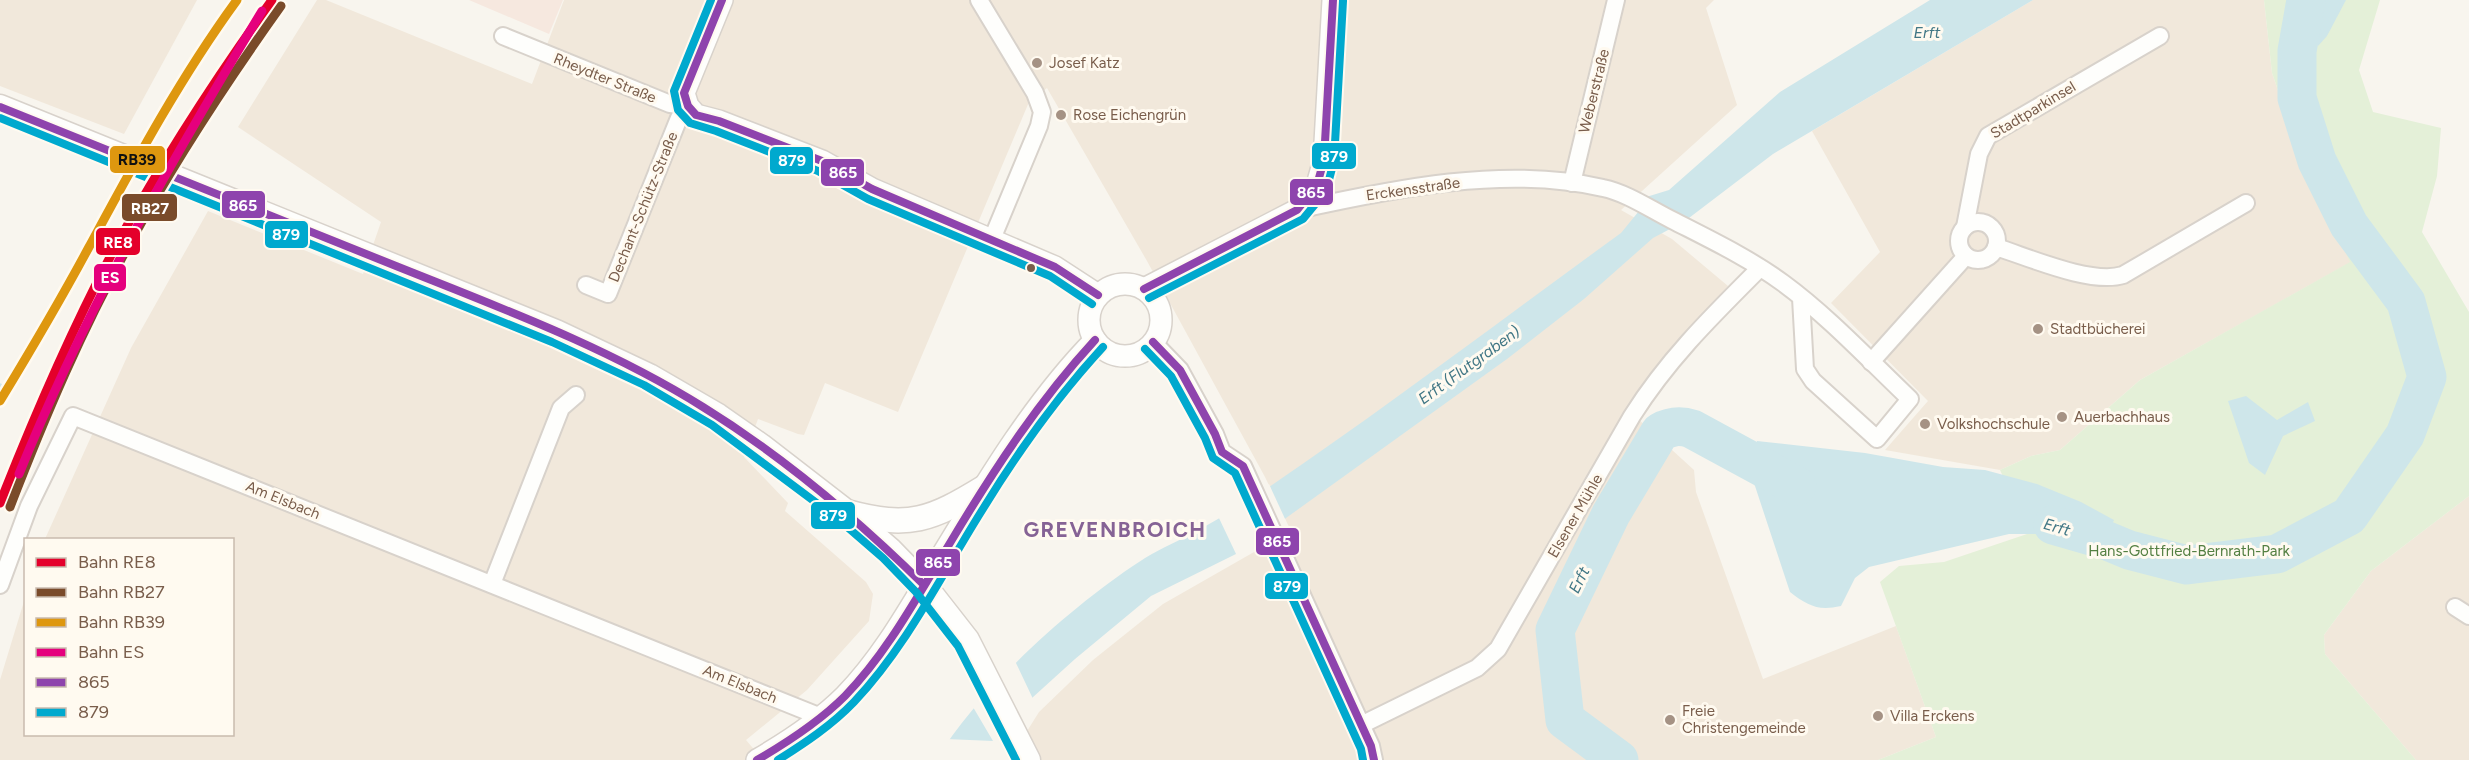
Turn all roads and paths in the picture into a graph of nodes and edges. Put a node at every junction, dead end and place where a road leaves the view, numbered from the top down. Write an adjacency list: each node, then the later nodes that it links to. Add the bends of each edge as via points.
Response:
1 (722, 0): 7 (street, Dechant-Schütz-Straße, via 684,93)
2 (979, 0): 13 (street, via 1035,93 1042,112)
3 (1333, 0): 11 (street, via 1324,160 1317,185)
4 (1616, 0): 9 (street, Weberstraße)
5 (503, 36): 7 (street, Rheydter Straße, via 670,104)
6 (2160, 36): 12 (street, Stadtparkinsel, via 1988,136 1979,154)
7 (688, 106): 13 (street, Rheydter Straße, via 696,115 822,161 872,189); 17 (street, Dechant-Schütz-Straße, via 679,118 608,294)
8 (0, 107): 26 (main road, via 613,357 731,425)
9 (1572, 183): 11 (street, Erckensstraße, via 1443,183); 16 (street, Erckensstraße, via 1624,195)
10 (2246, 203): 14 (street, via 2114,278 2086,275)
11 (1297, 210): 18 (street, Erckensstraße)
12 (1965, 227): 14 (street, via 1976,222 1988,225 1995,234); 15 (street, Stadtparkinsel, via 1959,244)
13 (992, 239): 19 (street, Rheydter Straße, via 1055,267)
14 (1996, 246): 15 (street, via 1983,259)
15 (1966, 256): 23 (street)
16 (1760, 268): 20 (street); 31 (street, Elsener Mühle, via 1692,336 1652,386 1498,649 1477,668)
17 (586, 285)
18 (1144, 289): 19 (street, via 1120,284); 22 (street, via 1160,313)
19 (1098, 295): 21 (street, via 1089,317)
20 (1802, 298): 23 (street); 23 (street, via 1804,369 1877,439 1910,399)
21 (1095, 340): 22 (street, via 1108,351 1124,356 1140,352); 25 (street, via 1048,394)
22 (1153, 342): 31 (street, via 1180,370 1222,452 1242,466)
23 (1871, 362)
24 (576, 395): 27 (street, via 561,408)
25 (986, 487): 26 (main road, via 945,511 916,520 884,520); 29 (street)
26 (844, 511): 29 (main road)
27 (492, 584): 28 (street, Am Elsbach, via 73,416 28,506); 30 (street, Am Elsbach)
28 (0, 585)
29 (924, 585): 30 (street, via 880,654); 33 (main road, via 960,629)
30 (821, 717): 32 (street)
31 (1361, 725): 34 (street)
32 (757, 760)
33 (1028, 760)
34 (1374, 760)

